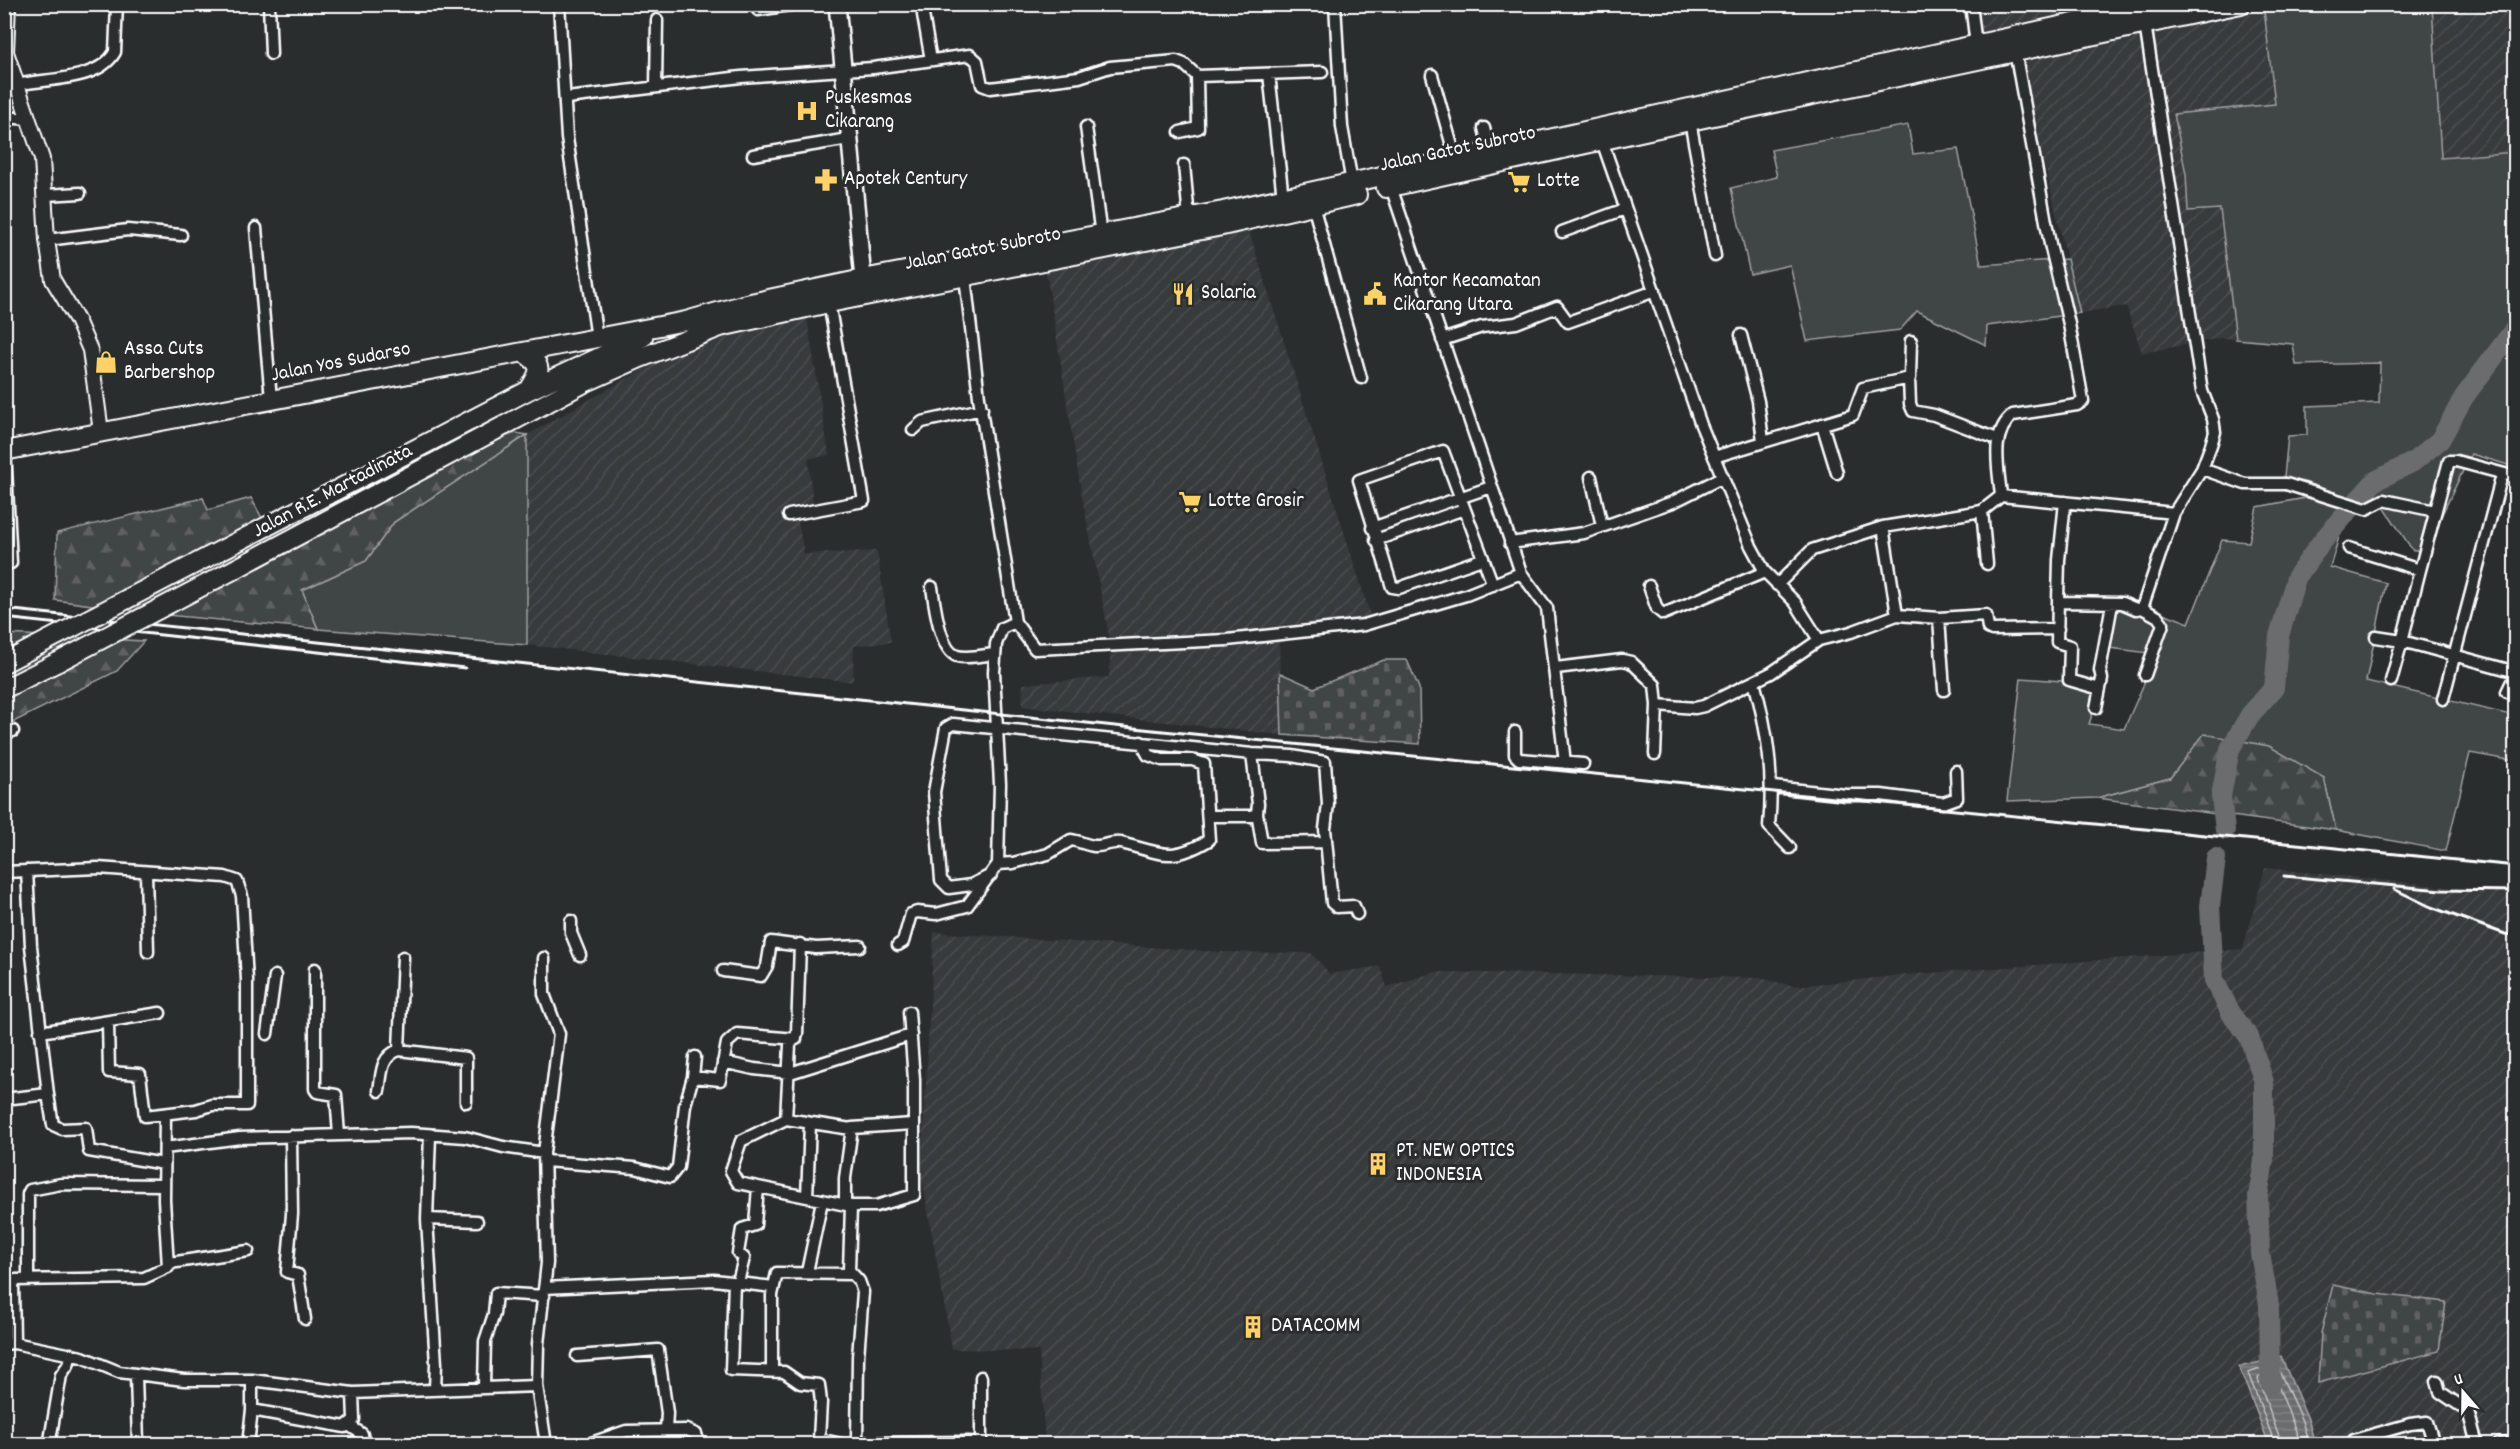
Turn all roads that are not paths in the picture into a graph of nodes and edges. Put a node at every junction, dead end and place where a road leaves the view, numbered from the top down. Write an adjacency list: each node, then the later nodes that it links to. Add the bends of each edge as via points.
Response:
1 (8, 4): 17 (street)
2 (117, 4): 25 (street, via 115,52 99,68)
3 (269, 4): 18 (street)
4 (559, 4): 27 (street)
5 (796, 4): 11 (street)
6 (837, 4): 20 (main road)
7 (1335, 4): 40 (street, via 1342,127)
8 (1971, 4): 15 (street)
9 (2241, 4): 14 (highway, Jalan Gatot Subroto)
10 (2159, 5): 15 (highway, Jalan Gatot Subroto)
11 (758, 10)
12 (923, 15): 19 (street)
13 (657, 20): 26 (street)
14 (2145, 24): 16 (highway, Jalan Gatot Subroto); 77 (street, via 2202,391 2215,432)
15 (1976, 45): 36 (highway, Jalan Gatot Subroto)
16 (2015, 51): 30 (highway, Jalan Gatot Subroto); 73 (street, via 2083,401 2013,415)
17 (5, 52): 25 (street)
18 (271, 54)
19 (931, 60): 20 (street); 24 (street, via 974,55 984,87 1176,61)
20 (842, 70): 26 (street); 34 (main road)
21 (1322, 72): 22 (street)
22 (1269, 74): 24 (street); 44 (street)
23 (1432, 75): 38 (street)
24 (1197, 76): 33 (street, via 1198,128)
25 (16, 85): 29 (street)
26 (656, 87): 27 (street)
27 (567, 98): 60 (street, via 572,173)
28 (4, 117): 29 (street)
29 (29, 119): 43 (street, via 42,159)
30 (1690, 121): 35 (highway, Jalan Gatot Subroto); 53 (street)
31 (1086, 127): 51 (street)
32 (1484, 128): 36 (street)
33 (1180, 132)
34 (849, 139): 37 (street); 55 (main road)
35 (1602, 141): 41 (highway, Jalan Gatot Subroto); 46 (street)
36 (1490, 152): 38 (highway, Jalan Gatot Subroto)
37 (753, 155)
38 (1456, 160): 40 (highway, Jalan Gatot Subroto)
39 (1184, 165): 47 (street)
40 (1352, 183): 44 (highway, Jalan Gatot Subroto)
41 (1391, 187): 45 (highway, Jalan Gatot Subroto); 62 (street)
42 (80, 193): 43 (street)
43 (46, 195): 52 (street)
44 (1283, 198): 47 (highway, Jalan Gatot Subroto)
45 (1313, 205): 54 (highway, Jalan Gatot Subroto); 65 (street)
46 (1625, 209): 49 (street); 56 (street)
47 (1189, 218): 51 (highway, Jalan Gatot Subroto)
48 (256, 228): 68 (street)
49 (1562, 232)
50 (181, 235): 52 (street, via 128,230)
51 (1101, 236): 55 (highway, Jalan Gatot Subroto)
52 (47, 240): 72 (street, via 53,280 90,350)
53 (1715, 256)
54 (965, 277): 57 (highway, Jalan Gatot Subroto); 69 (street)
55 (863, 279): 58 (highway, Jalan Gatot Subroto)
56 (1655, 291): 62 (street, via 1568,322 1557,306 1516,322 1482,327); 76 (street)
57 (829, 303): 61 (highway, Jalan Gatot Subroto, via 720,327); 91 (street, via 864,501)
58 (686, 321): 60 (highway, Jalan Yos Sudarso); 67 (highway, Jalan R.E. Martadinata, via 608,351)
59 (1741, 335): 74 (street, via 1758,400)
60 (597, 338): 64 (highway, Jalan Yos Sudarso)
61 (685, 340): 126 (highway, Jalan R.E. Martadinata, bridge, via 584,383)
62 (1443, 340): 83 (street)
63 (1911, 341): 66 (street)
64 (523, 352): 67 (highway, via 539,368); 68 (highway, Jalan Yos Sudarso)
65 (1361, 378)
66 (1909, 378): 70 (street, via 1863,388 1853,415); 73 (street, via 1913,411)
67 (529, 390): 120 (highway, Jalan R.E. Martadinata, bridge)
68 (271, 399): 72 (highway, Jalan Yos Sudarso)
69 (982, 409): 71 (street, via 922,422); 113 (street)
70 (1822, 424): 74 (street); 78 (street)
71 (913, 430)
72 (101, 432): 75 (highway, Jalan Yos Sudarso)
73 (1997, 439): 84 (street)
74 (1763, 441): 76 (street)
75 (5, 450): 99 (street)
76 (1714, 457): 81 (street)
77 (2202, 469): 89 (street, via 2245,484 2286,484 2366,509 2384,500); 90 (street)
78 (1837, 473)
79 (2502, 475): 82 (street); 89 (street, via 2449,461); 119 (street)
80 (1591, 477): 92 (street)
81 (1723, 477): 92 (street, via 1673,502); 102 (street)
82 (2516, 477)
83 (1491, 487): 85 (street); 96 (street)
84 (2001, 496): 86 (street); 88 (street)
85 (1460, 498): 87 (street); 94 (street); 94 (street, via 1441,450 1359,480)
86 (2065, 502): 90 (street); 108 (street)
87 (1464, 509): 95 (street); 98 (street)
88 (1982, 511): 93 (street); 100 (street)
89 (2435, 511): 101 (street)
90 (2174, 513): 110 (street)
91 (789, 515)
92 (1602, 526): 96 (street, via 1577,534)
93 (1883, 527): 105 (street, via 1812,550); 111 (street)
94 (1372, 528): 95 (street)
95 (1376, 540): 98 (street, via 1395,588)
96 (1510, 543): 103 (street)
97 (2349, 548): 101 (street)
98 (1482, 559): 104 (street)
99 (11, 563)
100 (1987, 564)
101 (2420, 570): 117 (street)
102 (1765, 572): 105 (street); 106 (street, via 1663,614 1657,609)
103 (1521, 573): 104 (street); 121 (street, via 1547,608)
104 (1492, 585): 113 (street, via 1375,623 1227,640 1039,651 1028,643)
105 (1777, 585): 116 (street, via 1795,602)
106 (1649, 586)
107 (932, 587): 118 (street, via 940,629 952,653)
108 (2059, 602): 109 (street); 114 (street)
109 (2112, 604): 110 (street); 127 (street)
110 (2142, 608): 123 (street, via 2163,624)
111 (1897, 615): 112 (street); 116 (street)
112 (1939, 618): 114 (street, via 1986,615 1992,630); 128 (street)
113 (1015, 622): 118 (street, via 1002,628)
114 (2058, 629): 127 (street, via 2057,642 2070,646 2068,680)
115 (2376, 637): 117 (street)
116 (1819, 640): 125 (street)
117 (2402, 642): 119 (street); 124 (street)
118 (995, 654): 133 (street)
119 (2454, 656): 122 (street); 130 (street)
120 (4, 663)
121 (1556, 668): 131 (street, via 1627,661 1653,681); 138 (street)
122 (2516, 673): 129 (street)
123 (2145, 675)
124 (2391, 681)
125 (1754, 682): 131 (street, via 1699,708); 141 (street, via 1767,730)
126 (4, 689)
127 (2100, 689): 132 (street)
128 (1944, 690)
129 (2507, 692)
130 (2443, 699)
131 (1657, 705): 137 (street)
132 (2096, 708)
133 (995, 727): 135 (street); 146 (street, via 1000,784); 150 (street, via 949,725 934,792 943,884 958,888)
134 (1515, 732): 138 (street, via 1515,755 1519,759)
135 (1141, 742): 136 (street); 143 (street, via 1148,755 1158,759 1204,764)
136 (1252, 754): 142 (street); 144 (street, via 1325,762)
137 (1655, 754)
138 (1565, 763): 139 (street)
139 (1583, 764)
140 (1956, 771): 141 (street, via 1957,798 1943,803)
141 (1773, 787): 145 (street, via 1770,826)
142 (1257, 813): 143 (street); 144 (street, via 1263,843)
143 (1208, 816): 146 (street, via 1209,840 1184,854 1159,854 1120,843 1096,846 1074,840 1047,854)
144 (1326, 842): 151 (street, via 1332,905 1354,906)
145 (1790, 848)
146 (998, 864): 150 (street)
147 (27, 871): 148 (street); 149 (street, via 98,868); 166 (street)
148 (4, 872)
149 (146, 872): 156 (street); 179 (street, via 232,879 237,881 242,896 247,1104 212,1105)
150 (991, 876): 154 (street, via 967,906 936,914 911,914 903,942)
151 (1357, 914)
152 (571, 921): 157 (street, via 571,933)
153 (800, 944): 155 (street, via 822,948); 161 (street, via 770,943 767,966 761,976); 169 (street)
154 (898, 945)
155 (860, 946)
156 (148, 952)
157 (580, 955)
158 (403, 957): 170 (street)
159 (544, 958): 188 (street, via 544,994 559,1034)
160 (315, 969): 184 (street, via 315,1089 336,1095)
161 (723, 971)
162 (274, 976): 167 (street)
163 (909, 1012): 168 (street)
164 (160, 1013): 165 (street)
165 (108, 1022): 166 (street); 179 (street, via 109,1071 140,1074 144,1115)
166 (40, 1032): 176 (street)
167 (267, 1034)
168 (911, 1035): 173 (street); 182 (street)
169 (796, 1039): 172 (street, via 737,1034 727,1043); 173 (street, via 790,1045)
170 (399, 1050): 175 (street, via 383,1063); 178 (street, via 466,1058)
171 (695, 1057): 174 (street)
172 (723, 1062): 173 (street); 174 (street, via 720,1080)
173 (790, 1073): 180 (street)
174 (693, 1077): 188 (street, via 685,1105 678,1167 670,1177 634,1168)
175 (379, 1091)
176 (48, 1094): 177 (street); 189 (street, via 53,1125 62,1129 86,1128 89,1151)
177 (4, 1099)
178 (466, 1102)
179 (165, 1115): 187 (street)
180 (786, 1119): 181 (street); 191 (street, via 739,1145 731,1171 733,1179)
181 (810, 1124): 183 (street); 192 (street)
182 (914, 1124): 183 (street); 194 (street, via 914,1195 876,1206)
183 (852, 1129): 194 (street, via 845,1179)
184 (339, 1135): 185 (street); 186 (street)
185 (430, 1135): 188 (street, via 465,1137); 195 (street)
186 (291, 1136): 187 (street); 206 (street, via 292,1214 287,1272 298,1275)
187 (165, 1148): 189 (street)
188 (545, 1157): 205 (street)
189 (164, 1164): 190 (street)
190 (164, 1185): 198 (street); 202 (street, via 61,1184 30,1190)
191 (758, 1187): 192 (street); 203 (street, via 755,1226 740,1233 738,1252 744,1258)
192 (807, 1197): 193 (street)
193 (822, 1201): 194 (street); 199 (street)
194 (848, 1206): 200 (street)
195 (427, 1219): 196 (street); 217 (street)
196 (477, 1221)
197 (248, 1251): 198 (street)
198 (170, 1263): 202 (street, via 165,1270 144,1278)
199 (807, 1272): 200 (street); 204 (street, via 779,1272)
200 (851, 1274): 232 (street, via 860,1281 863,1292)
201 (9, 1280): 202 (street); 207 (street)
202 (28, 1280)
203 (736, 1282): 204 (street); 205 (street); 210 (street, via 730,1368)
204 (773, 1287): 210 (street)
205 (544, 1292): 215 (street); 216 (street, via 496,1293 485,1341)
206 (305, 1319)
207 (9, 1344): 208 (street)
208 (71, 1354): 211 (street); 222 (street, via 61,1375)
209 (577, 1356): 221 (street, via 658,1350)
210 (772, 1371): 231 (street, via 787,1373 803,1384 819,1385 819,1439)
211 (136, 1375): 213 (street); 225 (street)
212 (981, 1377): 233 (street)
213 (252, 1380): 218 (street); 219 (street)
214 (2437, 1381): 235 (street, via 2444,1395 2468,1411)
215 (537, 1386): 216 (street); 228 (street)
216 (484, 1387): 217 (street)
217 (435, 1389): 218 (street)
218 (353, 1393): 220 (street, via 354,1420)
219 (252, 1410): 220 (street); 226 (street)
220 (350, 1426): 227 (street, via 362,1434)
221 (666, 1430): 229 (street, via 626,1431); 230 (street, via 690,1430)
222 (50, 1440)
223 (2355, 1440): 234 (street, via 2427,1422)
224 (2516, 1443): 236 (street)
225 (138, 1444)
226 (248, 1444)
227 (363, 1444)
228 (546, 1444)
229 (588, 1444)
230 (699, 1444)
231 (841, 1444)
232 (857, 1444): 233 (street)
233 (981, 1444)
234 (2434, 1444)
235 (2477, 1444)
236 (2499, 1444)

